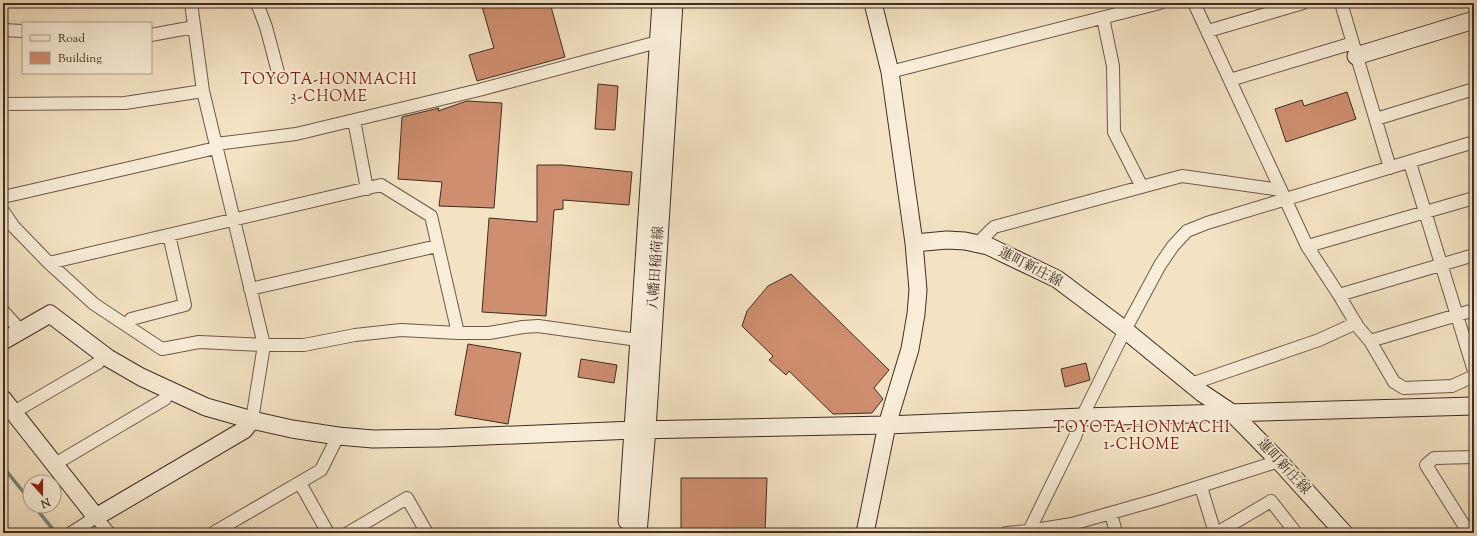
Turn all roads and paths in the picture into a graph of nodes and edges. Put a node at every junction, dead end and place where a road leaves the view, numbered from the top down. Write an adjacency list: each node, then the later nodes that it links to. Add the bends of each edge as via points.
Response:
1 (191, 3): 12 (street)
2 (257, 3): 19 (street)
3 (661, 3): 17 (street, 八幡田稲荷線)
4 (674, 3): 17 (street, 八幡田稲荷線)
5 (873, 3): 20 (street)
6 (1160, 3): 10 (street)
7 (1194, 3): 15 (street)
8 (1303, 3): 15 (street)
9 (1341, 3): 18 (street)
10 (1103, 18): 20 (street); 31 (street, via 1113,66 1114,132)
11 (1474, 20): 18 (street)
12 (194, 27): 16 (street); 23 (street)
13 (3, 30): 14 (street)
14 (22, 31)
15 (1208, 31): 21 (street)
16 (152, 35)
17 (665, 41): 26 (street); 58 (street, 八幡田稲荷線)
18 (1355, 50): 21 (street); 25 (street)
19 (278, 72)
20 (890, 72): 40 (street)
21 (1230, 80): 33 (street)
22 (1474, 89): 25 (street)
23 (203, 91): 24 (street, via 125,103); 28 (street)
24 (3, 104)
25 (1376, 119): 30 (street)
26 (354, 120): 28 (street, via 296,134); 32 (street)
27 (1474, 142): 29 (street)
28 (216, 146): 34 (street); 38 (street)
29 (1410, 163): 30 (street); 37 (street)
30 (1390, 168): 33 (street)
31 (1142, 187): 33 (street, via 1182,176); 41 (street, via 994,227)
32 (367, 189): 38 (street); 42 (street, via 381,185 430,216)
33 (1283, 195): 43 (street); 54 (street, via 1187,231 1160,265)
34 (3, 197)
35 (1474, 198): 37 (street)
36 (3, 211): 45 (street, via 14,227)
37 (1425, 212): 43 (street); 46 (street)
38 (233, 220): 39 (street); 47 (street)
39 (169, 235): 45 (street); 53 (street, via 185,305 131,319)
40 (914, 243): 41 (street, 蓮町新庄線, via 948,240); 72 (street, via 918,290 916,314 910,349)
41 (977, 244): 54 (street, 蓮町新庄線, via 988,246 1057,279)
42 (438, 246): 47 (street); 56 (street)
43 (1308, 246): 48 (street)
44 (1474, 255): 46 (street)
45 (49, 263): 53 (street, via 94,304)
46 (1441, 265): 48 (street); 51 (street)
47 (250, 289): 60 (street)
48 (1339, 295): 52 (street)
49 (1474, 310): 51 (street)
50 (3, 311): 55 (street)
51 (1457, 316): 59 (street); 62 (street)
52 (1356, 323): 59 (street); 64 (street, via 1319,340)
53 (127, 325): 60 (street, via 162,349 199,342)
54 (1125, 330): 64 (street, 蓮町新庄線); 70 (street)
55 (21, 331): 57 (street); 61 (street, via 50,314)
56 (458, 333): 58 (street, via 489,333 538,326); 60 (street, via 401,330 355,335 304,345)
57 (3, 341)
58 (645, 341): 73 (street, 八幡田稲荷線)
59 (1370, 341): 63 (street, via 1394,382 1404,388 1452,386)
60 (264, 345): 71 (street)
61 (104, 355): 65 (street); 68 (street, via 98,363)
62 (1474, 371)
63 (1474, 376)
64 (1191, 384): 69 (street, 蓮町新庄線)
65 (169, 390): 71 (street, via 206,407); 77 (street, via 165,399)
66 (3, 399): 68 (street)
67 (1474, 406): 69 (street)
68 (14, 412): 77 (street)
69 (1232, 413): 70 (street); 76 (street, 蓮町新庄線)
70 (1082, 418): 72 (street); 83 (street)
71 (252, 420): 74 (street); 81 (street, via 244,430)
72 (887, 425): 73 (street); 92 (street)
73 (641, 430): 74 (street, via 440,438 373,439); 90 (street, 八幡田稲荷線); 91 (street, 八幡田稲荷線)
74 (338, 436): 78 (street, via 321,470)
75 (1474, 457): 82 (street, via 1434,458 1426,465)
76 (1279, 461): 79 (street); 97 (street, 蓮町新庄線)
77 (55, 464): 81 (street)
78 (300, 483): 86 (street); 87 (street)
79 (1201, 487): 80 (street); 95 (street)
80 (1111, 513): 83 (street, via 1072,524); 94 (street)
81 (96, 516): 84 (street); 85 (street)
82 (1470, 530)
83 (1028, 532): 93 (street)
84 (71, 533)
85 (109, 533)
86 (213, 533)
87 (328, 533)
88 (348, 533): 89 (street, via 407,498)
89 (427, 533)
90 (626, 533)
91 (638, 533)
92 (865, 533)
93 (1006, 533)
94 (1116, 533)
95 (1216, 533): 96 (street, via 1272,501)
96 (1296, 533)
97 (1344, 533)

